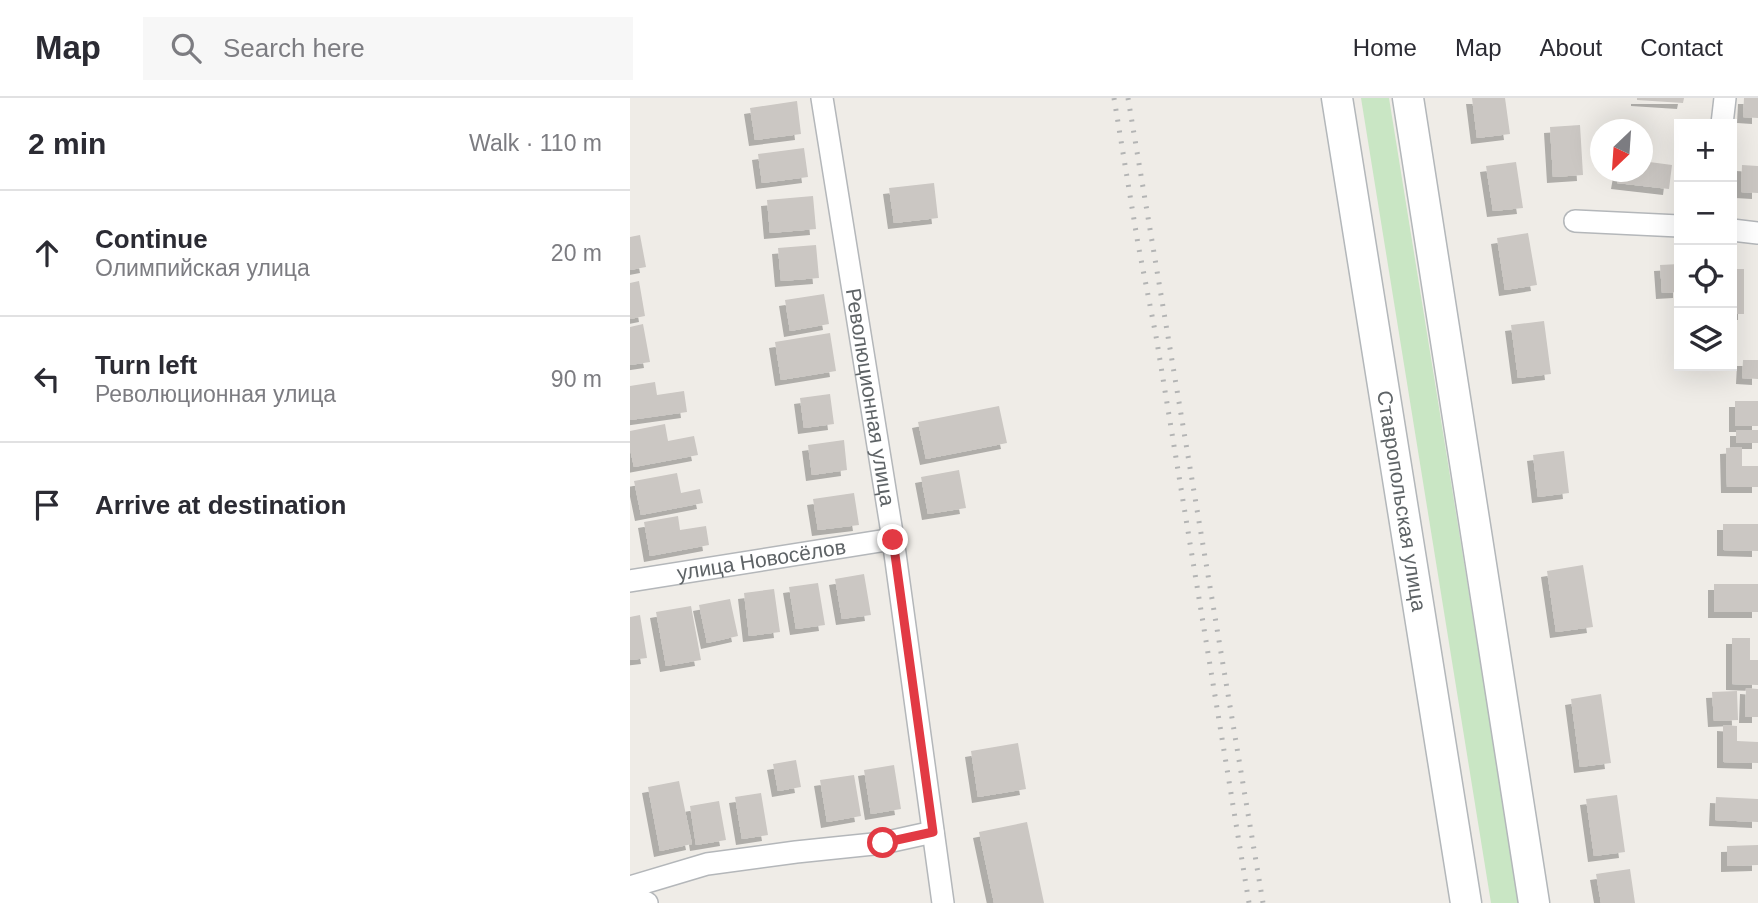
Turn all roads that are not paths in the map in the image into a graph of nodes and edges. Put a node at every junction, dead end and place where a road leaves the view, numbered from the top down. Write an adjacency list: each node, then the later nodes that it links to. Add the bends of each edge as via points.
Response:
1 (822, 98): 10 (street, Революционная улица)
2 (1337, 98): 17 (main road, Ставропольская улица)
3 (1408, 98): 18 (main road)
4 (1725, 98): 5 (street)
5 (1723, 119)
6 (1575, 221): 7 (street)
7 (1674, 226)
8 (1737, 231): 9 (street)
9 (1758, 233)
10 (893, 540): 11 (street, улица Новосёлов); 12 (street, Революционная улица)
11 (630, 581)
12 (933, 832): 13 (street, via 883,843 707,864); 16 (street, Революционная улица)
13 (630, 887)
14 (630, 895): 15 (street)
15 (647, 903)
16 (943, 903)
17 (1466, 903)
18 (1534, 903)

